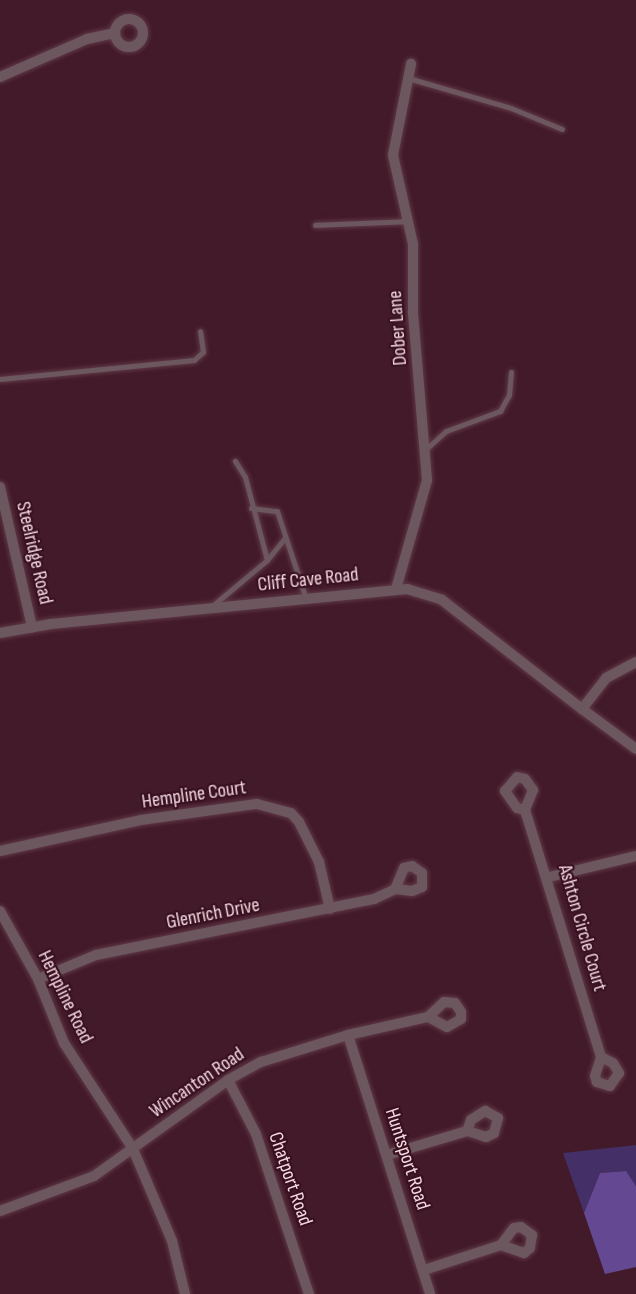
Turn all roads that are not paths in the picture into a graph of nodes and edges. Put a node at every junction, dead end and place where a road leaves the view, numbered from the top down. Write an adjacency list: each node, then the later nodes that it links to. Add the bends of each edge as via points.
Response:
1 (115, 33): 3 (street, via 87,39)
2 (411, 64): 4 (street, Dober Lane)
3 (0, 77)
4 (408, 78): 5 (lane, via 511,108); 6 (street, Dober Lane, via 393,155)
5 (562, 129)
6 (409, 221): 7 (lane); 11 (street, Dober Lane)
7 (315, 225)
8 (200, 331): 10 (lane, via 203,352 194,360)
9 (511, 372): 11 (lane, via 509,395 500,411 446,431)
10 (0, 379)
11 (426, 449): 17 (street, Dober Lane, via 425,493)
12 (236, 461): 14 (lane, via 245,477)
13 (0, 487): 20 (street, Steelridge Road)
14 (251, 508): 15 (lane, via 277,511); 16 (lane)
15 (284, 539): 16 (lane); 18 (lane)
16 (267, 560): 19 (lane)
17 (396, 589): 18 (street, Cliff Cave Road); 23 (street, Cliff Cave Road, via 442,600)
18 (306, 599): 19 (street, Cliff Cave Road)
19 (209, 609): 20 (street, Cliff Cave Road)
20 (32, 627): 21 (street, Cliff Cave Road)
21 (0, 633)
22 (636, 662): 23 (street, via 606,678)
23 (582, 709): 24 (street, Cliff Cave Road)
24 (636, 749)
25 (525, 810): 28 (street, Ashton Circle Court)
26 (0, 851): 30 (street, Hempline Court, via 141,820 256,804 291,813 299,822 319,862)
27 (636, 856): 28 (street)
28 (549, 877): 35 (street, Ashton Circle Court)
29 (395, 889): 30 (street, Glenrich Drive, via 374,899)
30 (330, 909): 32 (street, Glenrich Drive, via 96,955)
31 (0, 911): 32 (street, Hempline Road)
32 (38, 979): 38 (street, Hempline Road, via 64,1043)
33 (428, 1017): 34 (street, Wincanton Road)
34 (348, 1035): 36 (street, Wincanton Road, via 261,1062); 39 (street, Huntsport Road)
35 (601, 1057)
36 (228, 1080): 38 (street, Wincanton Road); 44 (street, Chatport Road, via 256,1134)
37 (467, 1131): 39 (street)
38 (133, 1149): 40 (street, Wincanton Road, via 94,1176); 43 (street, Hempline Road, via 172,1241)
39 (387, 1155): 42 (street, Huntsport Road)
40 (0, 1211)
41 (501, 1245): 42 (street)
42 (424, 1270): 45 (street, Huntsport Road)
43 (185, 1294)
44 (309, 1294)
45 (430, 1294)

